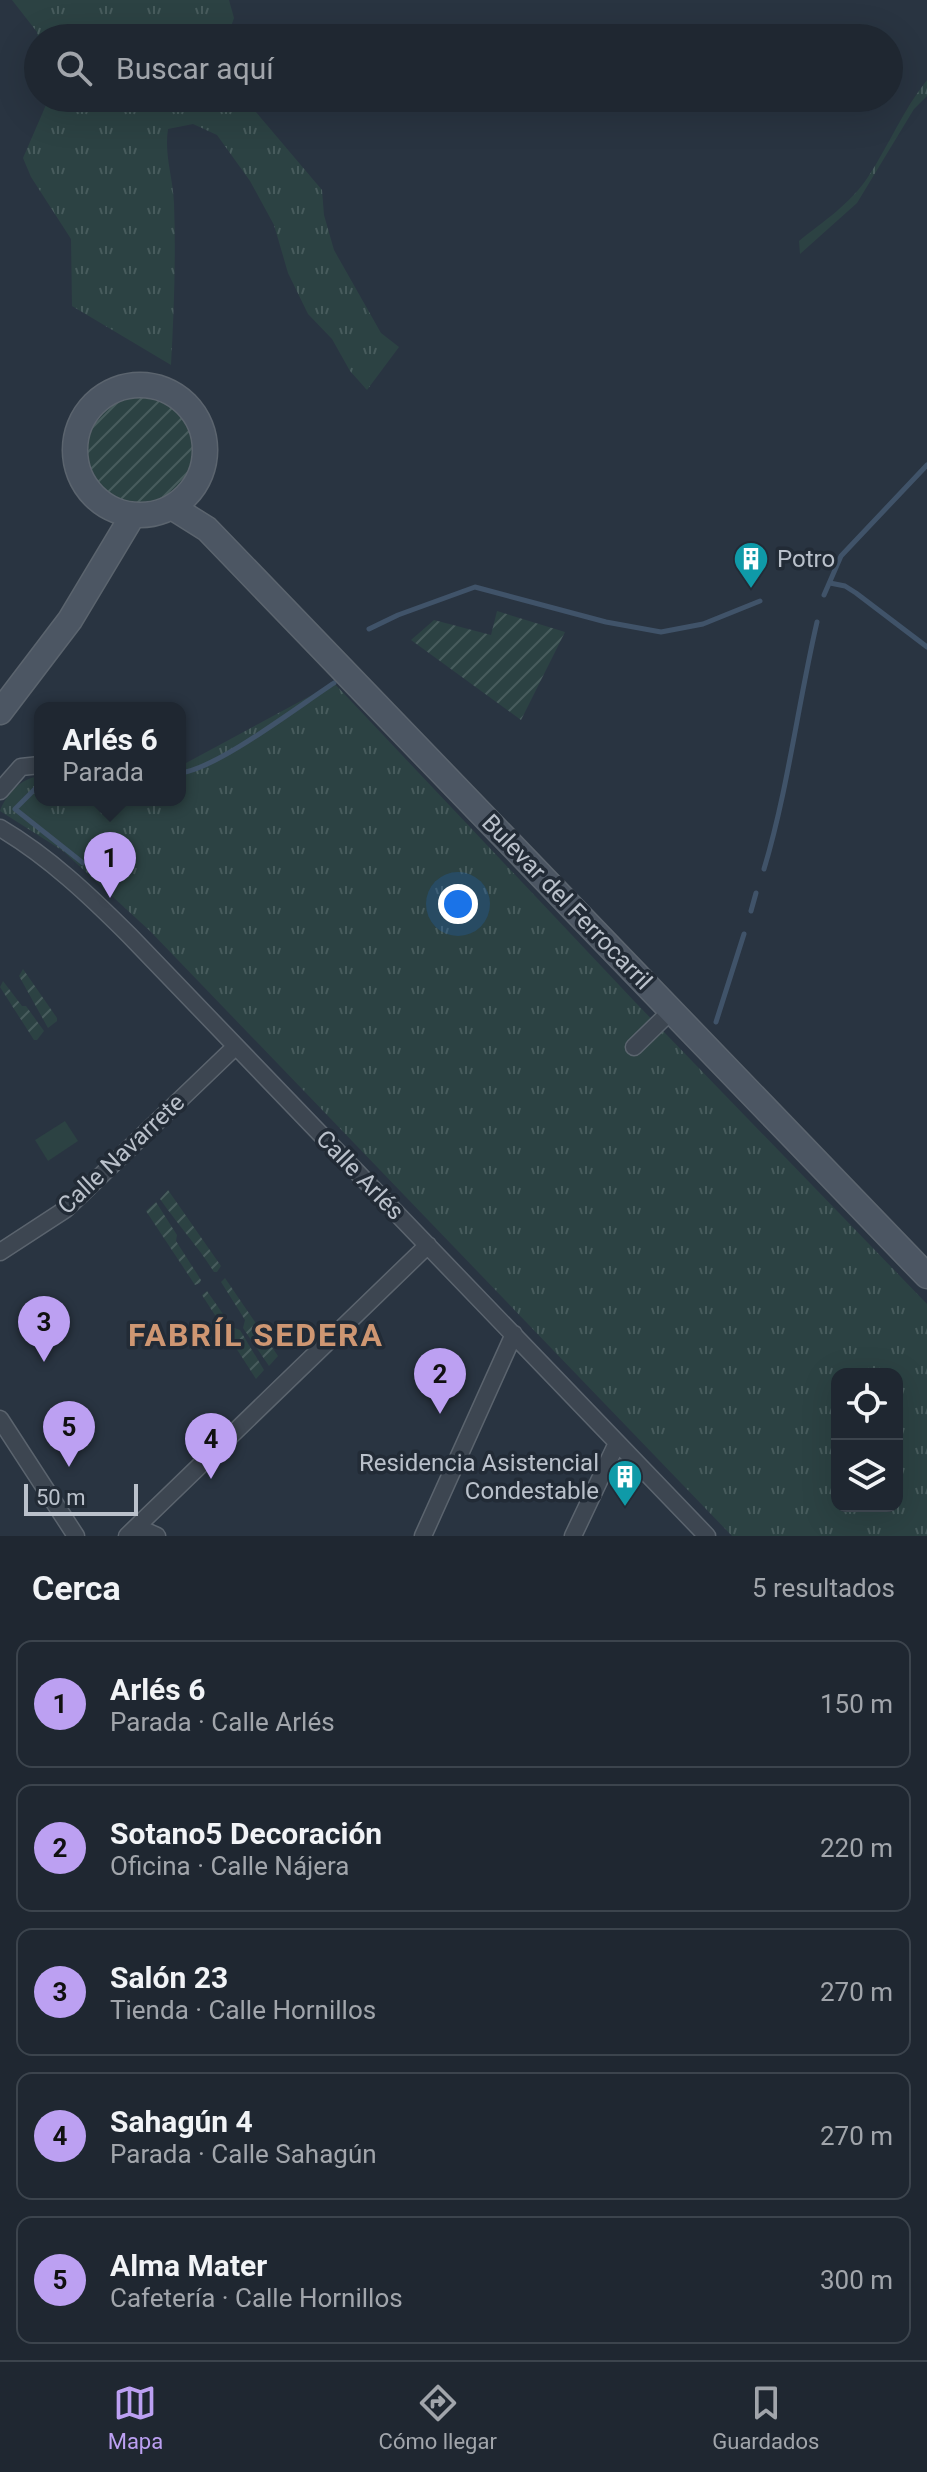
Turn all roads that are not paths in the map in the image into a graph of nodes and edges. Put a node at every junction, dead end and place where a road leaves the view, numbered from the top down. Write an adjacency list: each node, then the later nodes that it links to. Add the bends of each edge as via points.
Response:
1 (181, 500): 2 (main road, via 146,515); 2 (main road, via 201,475 206,456 197,417 167,390 127,385 92,405 75,439 84,483 103,503); 7 (main road, Bulevar del Ferrocarril)
2 (126, 513): 3 (main road, via 117,540 70,620)
3 (0, 712)
4 (34, 766): 5 (street, via 21,767)
5 (0, 791)
6 (0, 828): 8 (street, Calle Arlés, via 99,905)
7 (671, 1011): 9 (street); 12 (main road, Bulevar del Ferrocarril)
8 (235, 1047): 10 (street, Calle Arlés); 11 (street, Calle Navarrete, via 66,1209)
9 (634, 1047)
10 (428, 1245): 13 (street, Calle Arlés); 16 (street)
11 (0, 1252)
12 (927, 1276)
13 (514, 1334): 15 (street, Calle Arlés); 19 (street)
14 (0, 1419): 17 (street)
15 (617, 1443): 20 (street); 21 (street, Calle Arlés)
16 (132, 1531): 18 (street)
17 (76, 1536)
18 (157, 1536)
19 (423, 1536)
20 (573, 1536)
21 (707, 1536)

